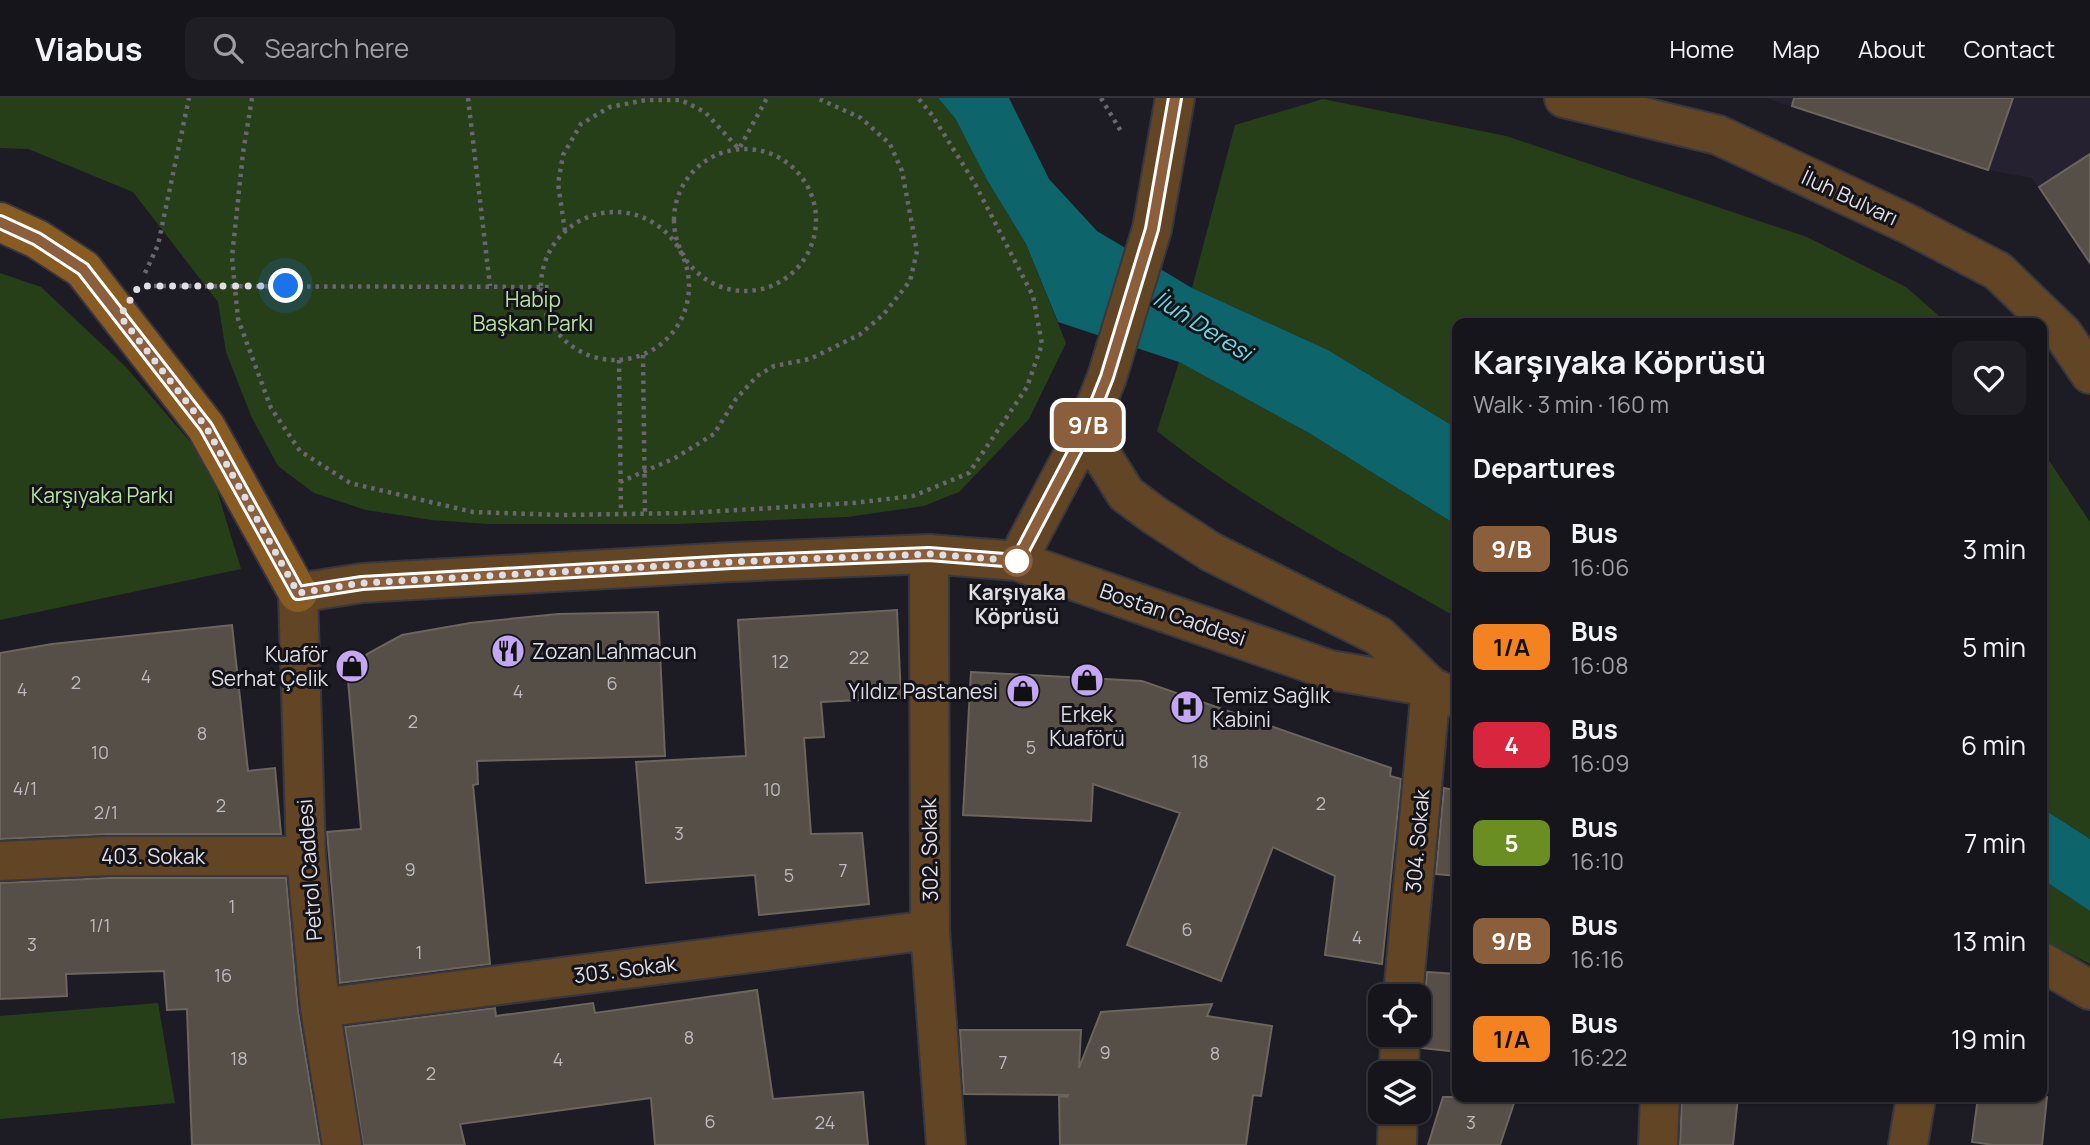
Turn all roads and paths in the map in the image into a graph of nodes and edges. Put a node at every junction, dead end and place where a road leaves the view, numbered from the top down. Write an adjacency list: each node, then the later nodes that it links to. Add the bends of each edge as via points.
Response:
1 (189, 98): 19 (path, via 158,245)
2 (252, 98): 15 (path, via 232,257)
3 (468, 98): 16 (path)
4 (766, 98): 11 (path)
5 (817, 98): 26 (path, via 861,117 890,144 902,171 917,251 910,281 883,315 859,335 810,359 774,366 757,376 714,434)
6 (918, 98): 29 (path, via 974,182 1033,296 1042,344 1027,387 969,473 913,496)
7 (1101, 98): 10 (path)
8 (1175, 98): 25 (street, via 1152,229)
9 (1564, 98): 20 (street, İluh Bulvarı, via 1718,135 1998,271)
10 (1123, 136)
11 (739, 149): 13 (path, via 705,113 681,100 610,107 582,124 563,155 558,184); 14 (path, via 715,155 696,167 682,186 674,208 674,231); 14 (path, via 762,150 801,176 817,219 813,242 802,263 785,279 739,291 717,285 697,272)
12 (0, 222): 19 (main road, via 37,239)
13 (565, 232): 14 (path, via 598,212 624,212 648,218 668,233); 17 (path, via 544,261)
14 (682, 254): 22 (path, via 690,277 680,324 663,343)
15 (235, 286): 16 (path); 19 (path); 28 (path, via 238,319 271,408 300,451 350,483 473,512)
16 (490, 286): 17 (path)
17 (540, 286): 18 (path); 23 (path, via 544,310 555,331 573,348 596,358)
18 (554, 287)
19 (130, 301): 32 (main road)
20 (2046, 318)
21 (2047, 318): 24 (street, İluh Bulvarı)
22 (643, 355): 23 (path); 26 (path)
23 (620, 360): 27 (path)
24 (2090, 374)
25 (1086, 430): 31 (street); 33 (street, via 1126,494 1154,515 1211,552 1379,636)
26 (645, 471): 27 (path); 29 (path)
27 (620, 482): 28 (path)
28 (621, 513): 29 (path)
29 (645, 513)
30 (929, 554): 31 (street, Bostan Caddesi); 32 (street, Bostan Caddesi, via 376,582); 36 (street, 302. Sokak)
31 (1017, 561): 33 (street, Bostan Caddesi, via 1330,670)
32 (298, 593): 34 (street, Petrol Caddesi)
33 (1444, 693): 38 (street, 304. Sokak)
34 (306, 856): 35 (street, 403. Sokak); 40 (street, Petrol Caddesi)
35 (0, 861)
36 (930, 930): 40 (street, 303. Sokak); 45 (street, 302. Sokak)
37 (2047, 965): 39 (street)
38 (1405, 984)
39 (2090, 990)
40 (320, 1008): 44 (street, Petrol Caddesi)
41 (1660, 1102): 47 (street)
42 (1915, 1102): 48 (street)
43 (1398, 1124): 46 (street)
44 (342, 1145)
45 (946, 1145)
46 (1397, 1145)
47 (1658, 1145)
48 (1908, 1145)

